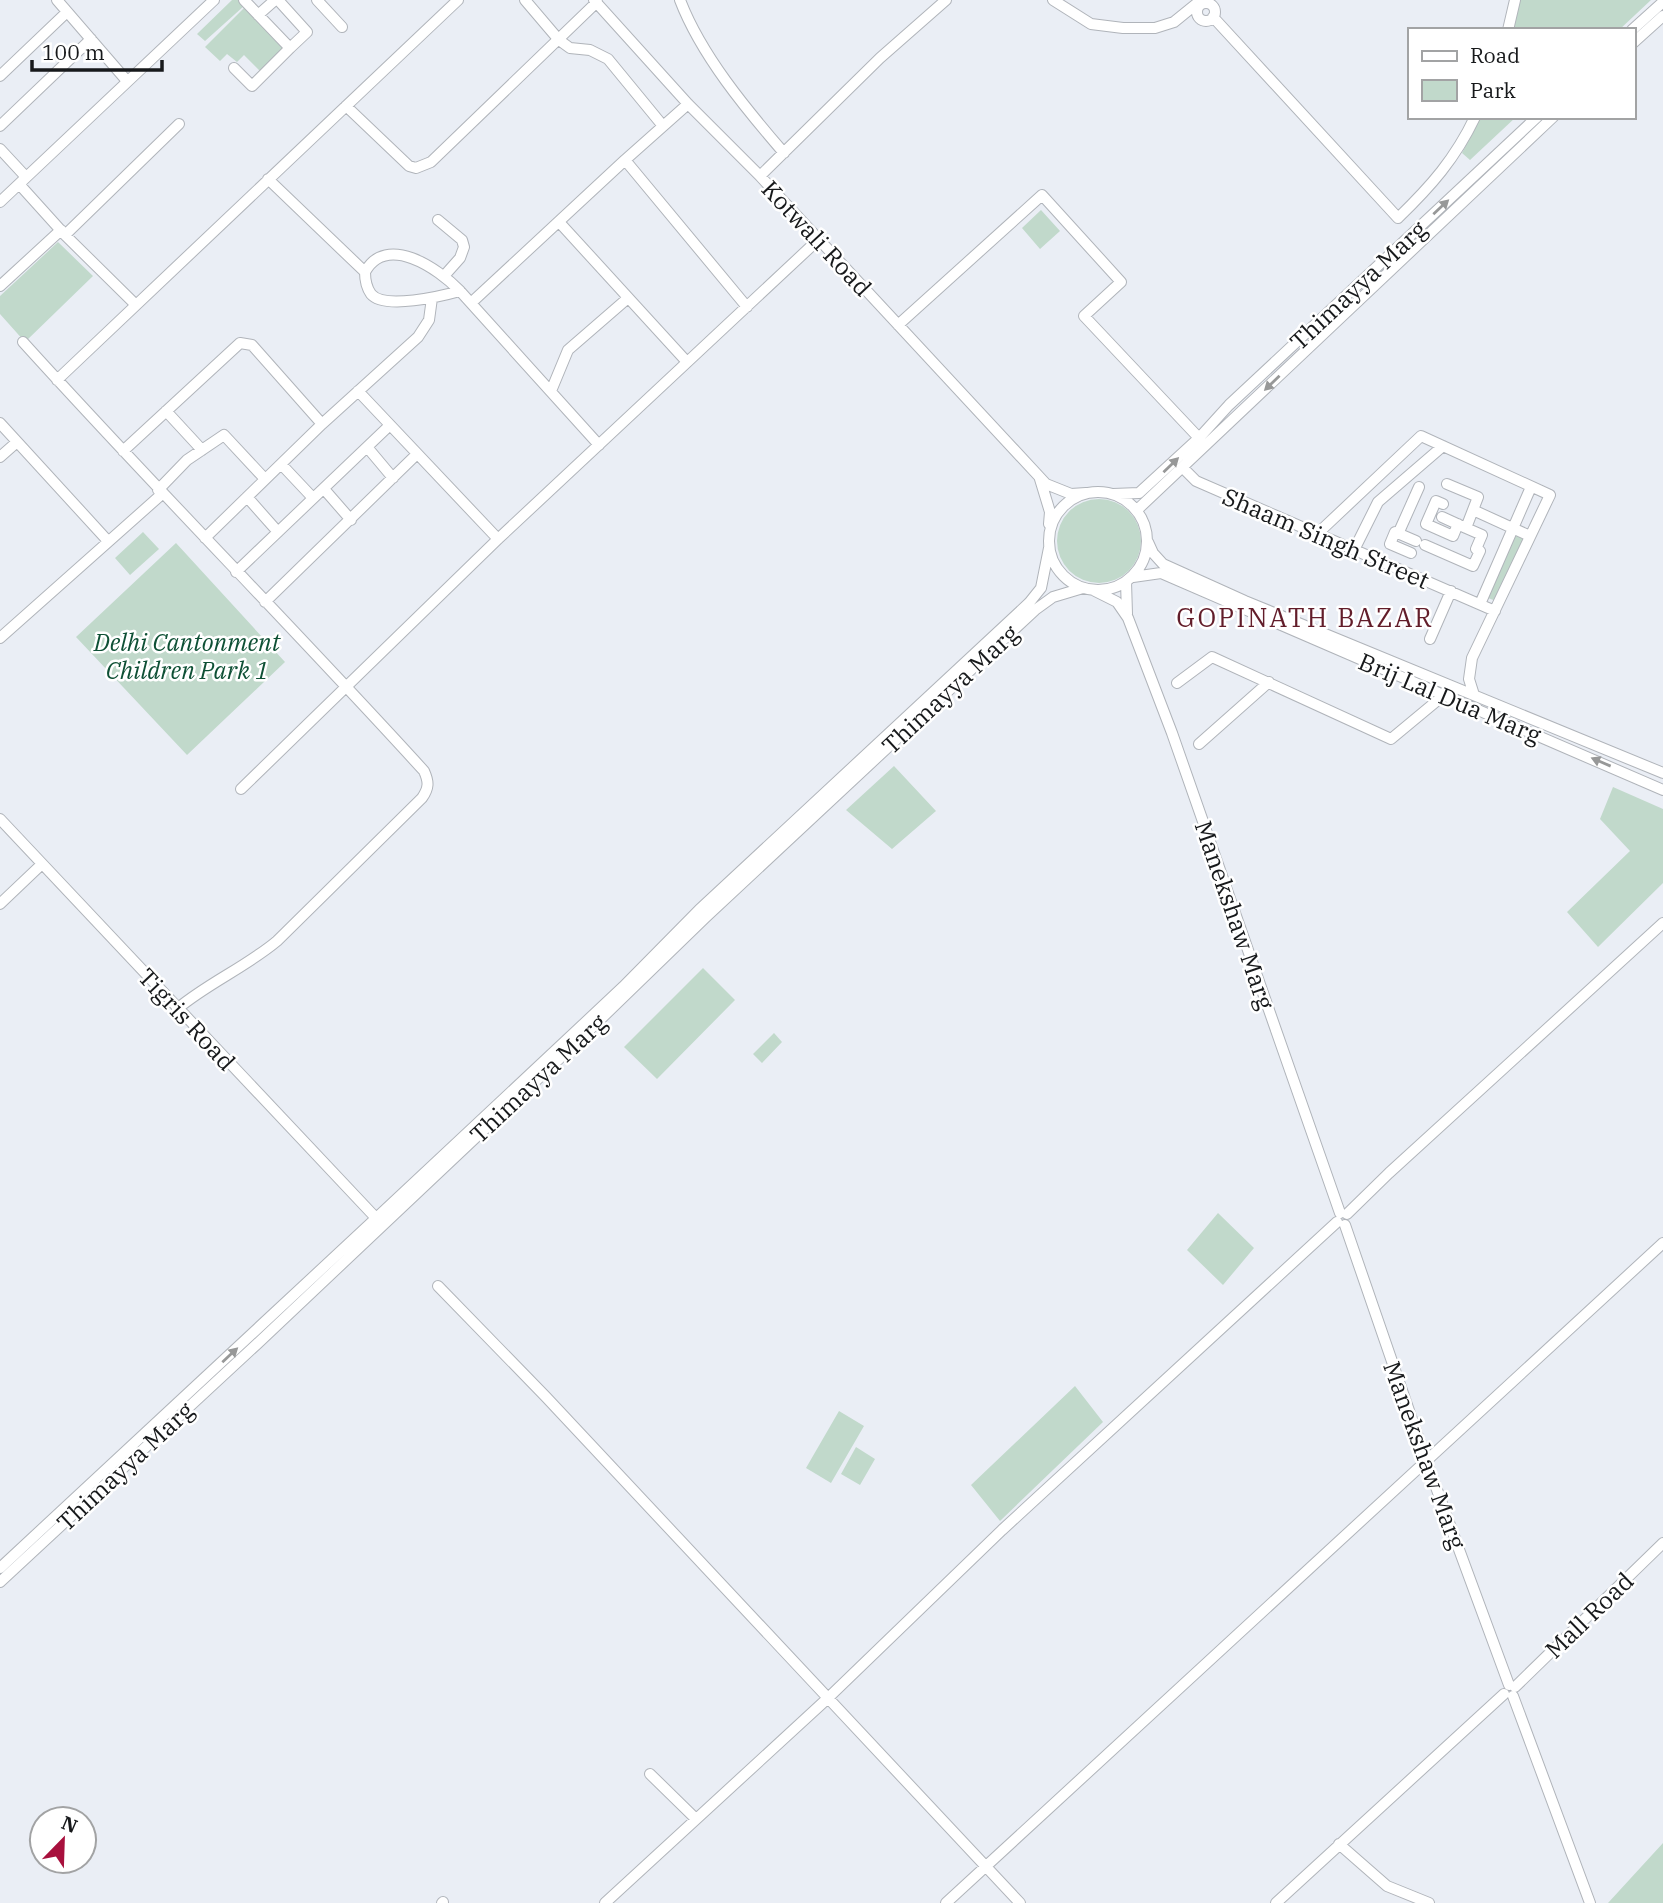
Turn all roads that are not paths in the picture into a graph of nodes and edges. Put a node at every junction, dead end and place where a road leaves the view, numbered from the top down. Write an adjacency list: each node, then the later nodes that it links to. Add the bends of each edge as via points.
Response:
1 (57, 0): 16 (street)
2 (214, 0): 28 (street)
3 (244, 0): 17 (street)
4 (276, 0): 17 (street); 25 (street, via 307,32)
5 (317, 0): 19 (street)
6 (458, 0): 30 (street)
7 (525, 0): 23 (street)
8 (680, 0): 38 (street, via 712,59)
9 (946, 0): 38 (street)
10 (1053, 0): 15 (street, via 1091,24 1123,28 1155,28 1174,22)
11 (1182, 0): 15 (street)
12 (1515, 0): 20 (street)
13 (596, 1): 23 (street); 29 (street, Kotwali Road)
14 (1662, 2): 21 (street)
15 (1199, 4): 31 (street, via 1212,5 1213,17 1398,218 1433,185)
16 (67, 12): 22 (street); 27 (street)
17 (258, 15): 25 (street)
18 (1663, 16): 24 (street)
19 (342, 27)
20 (1508, 28)
21 (1634, 28)
22 (91, 40): 28 (street); 35 (street)
23 (559, 40): 30 (street, via 422,166 409,166); 36 (street, via 608,59)
24 (1635, 41)
25 (290, 48): 26 (street, via 252,86)
26 (234, 68)
27 (0, 76)
28 (127, 80): 41 (street)
29 (688, 104): 36 (street); 40 (street, Kotwali Road)
30 (345, 106): 42 (street)
31 (1474, 119)
32 (1536, 119): 47 (street, Thimayya Marg, one-way to 32)
33 (1551, 119): 47 (street, Thimayya Marg)
34 (179, 124): 46 (street)
35 (0, 126)
36 (663, 126): 39 (street)
37 (0, 149): 41 (street)
38 (784, 153): 40 (street)
39 (625, 160): 45 (street); 57 (street)
40 (760, 176): 48 (street, Kotwali Road)
41 (22, 180): 43 (street); 46 (street)
42 (268, 180): 49 (street); 56 (street)
43 (0, 202)
44 (438, 220): 50 (street, via 464,247)
45 (559, 222): 54 (street); 55 (street)
46 (63, 233): 51 (street); 56 (street)
47 (1419, 236): 68 (street, Thimayya Marg, via 1223,410); 78 (street, Thimayya Marg, one-way to 78)
48 (819, 239): 57 (street); 58 (street, Kotwali Road)
49 (365, 272): 50 (street, via 371,260 396,255 408,256); 53 (street, via 374,297 394,301)
50 (444, 276): 52 (street)
51 (0, 286)
52 (460, 291): 53 (street); 55 (street)
53 (432, 298): 62 (street, via 429,320 418,337)
54 (628, 298): 60 (street); 63 (street, via 568,350)
55 (471, 303): 63 (street)
56 (136, 305): 61 (street)
57 (747, 307): 60 (street)
58 (898, 325): 68 (street, via 1042,195 1121,282 1084,316); 79 (street, Kotwali Road)
59 (23, 342): 61 (street)
60 (687, 362): 70 (street)
61 (57, 380): 74 (street)
62 (358, 391): 66 (street); 67 (street)
63 (551, 391): 70 (street)
64 (166, 411): 66 (street, via 246,342); 73 (street); 74 (street)
65 (0, 424): 69 (street)
66 (322, 424): 77 (street)
67 (390, 425): 72 (street); 75 (street)
68 (1199, 438): 88 (street, Thimayya Marg, one-way to 68, via 1139,494)
69 (16, 442): 76 (street); 104 (street)
70 (599, 445): 103 (street)
71 (1443, 446): 84 (street); 100 (street, via 1421,436); 107 (street, via 1378,502)
72 (367, 447): 80 (street); 85 (street)
73 (202, 450): 81 (street, via 226,435); 86 (street, via 178,467)
74 (123, 451): 86 (street)
75 (417, 454): 80 (street); 103 (street)
76 (0, 457)
77 (281, 464): 81 (street); 90 (street)
78 (1184, 468): 92 (street, Thimayya Marg); 100 (street, Shaam Singh Street, via 1196,481)
79 (1039, 476): 87 (street, via 1059,490); 106 (street, via 1049,512)
80 (393, 478): 95 (street)
81 (265, 479): 89 (street)
82 (1447, 484): 93 (street, via 1478,497)
83 (1419, 487): 99 (street)
84 (1531, 487): 97 (street); 101 (street, via 1550,495)
85 (324, 489): 90 (street); 95 (street)
86 (160, 492): 102 (street); 104 (street)
87 (1086, 493): 88 (street); 106 (street, via 1060,509 1052,522)
88 (1113, 494): 92 (street)
89 (247, 497): 98 (street); 102 (street)
90 (313, 498): 98 (street)
91 (1443, 504): 96 (street, via 1436,501 1426,524 1453,536)
92 (1138, 510): 105 (street)
93 (1473, 510): 96 (street); 97 (street)
94 (1442, 517): 96 (street)
95 (351, 520): 114 (street)
96 (1462, 526): 99 (street, via 1482,534 1473,566)
97 (1513, 528): 101 (street); 115 (street)
98 (278, 532): 110 (street)
99 (1393, 532): 108 (street, via 1385,542)
100 (1316, 535): 107 (street, Shaam Singh Street)
101 (1530, 536): 116 (street)
102 (205, 538): 110 (street)
103 (498, 539): 122 (street)
104 (107, 540): 118 (street)
105 (1148, 542): 109 (street); 111 (street, via 1146,555)
106 (1049, 543): 112 (street, via 1061,573); 132 (street, Thimayya Marg, via 1041,588 1029,603)
107 (1354, 550): 113 (street, Shaam Singh Street)
108 (1411, 553)
109 (1162, 569): 111 (street); 123 (street, Brij Lal Dua Marg); 124 (street, Brij Lal Dua Marg)
110 (236, 572): 114 (street)
111 (1130, 580): 112 (street, via 1116,587); 117 (street, Manekshaw Marg, via 1125,600)
112 (1088, 589): 117 (street, Manekshaw Marg, via 1117,602); 132 (street, Thimayya Marg, via 1053,597 1035,610)
113 (1451, 591): 115 (street, Shaam Singh Street); 119 (street)
114 (265, 602): 122 (street)
115 (1480, 604): 116 (street, Shaam Singh Street)
116 (1495, 611): 124 (street, via 1472,658 1469,679)
117 (1128, 618): 136 (street, Manekshaw Marg)
118 (0, 638)
119 (1430, 639)
120 (1269, 682): 121 (street, via 1212,657); 123 (street, via 1391,739); 125 (street)
121 (1177, 683)
122 (346, 686): 127 (street); 134 (street, via 424,771 427,790 277,941)
123 (1444, 695): 128 (street, Brij Lal Dua Marg, one-way to 123)
124 (1474, 695): 126 (street, Brij Lal Dua Marg)
125 (1199, 744)
126 (1663, 773)
127 (241, 789)
128 (1663, 790)
129 (0, 819): 130 (street, Tigris Road)
130 (42, 864): 131 (street); 134 (street, Tigris Road)
131 (0, 904)
132 (703, 913): 135 (street, Thimayya Marg); 142 (street, Thimayya Marg, via 578,1041)
133 (1663, 923): 136 (street)
134 (177, 1009): 135 (street, Tigris Road)
135 (376, 1218): 141 (street, Thimayya Marg, one-way to 135)
136 (1342, 1218): 139 (street, Manekshaw Marg); 144 (street, via 1002,1530)
137 (1663, 1243): 139 (street)
138 (438, 1286): 144 (street, via 547,1396)
139 (1426, 1460): 143 (street, Manekshaw Marg); 148 (street)
140 (1663, 1543): 143 (street, Mall Road)
141 (0, 1568)
142 (0, 1582)
143 (1510, 1690): 147 (street, Mall Road); 154 (street, Manekshaw Marg)
144 (828, 1698): 146 (street); 148 (street)
145 (650, 1774): 146 (street)
146 (696, 1819): 149 (street)
147 (1339, 1844): 152 (street, Mall Road); 153 (street, via 1387,1886)
148 (986, 1867): 150 (street); 151 (street)
149 (605, 1903)
150 (946, 1903)
151 (1020, 1903)
152 (1276, 1903)
153 (1429, 1903)
154 (1590, 1903)

